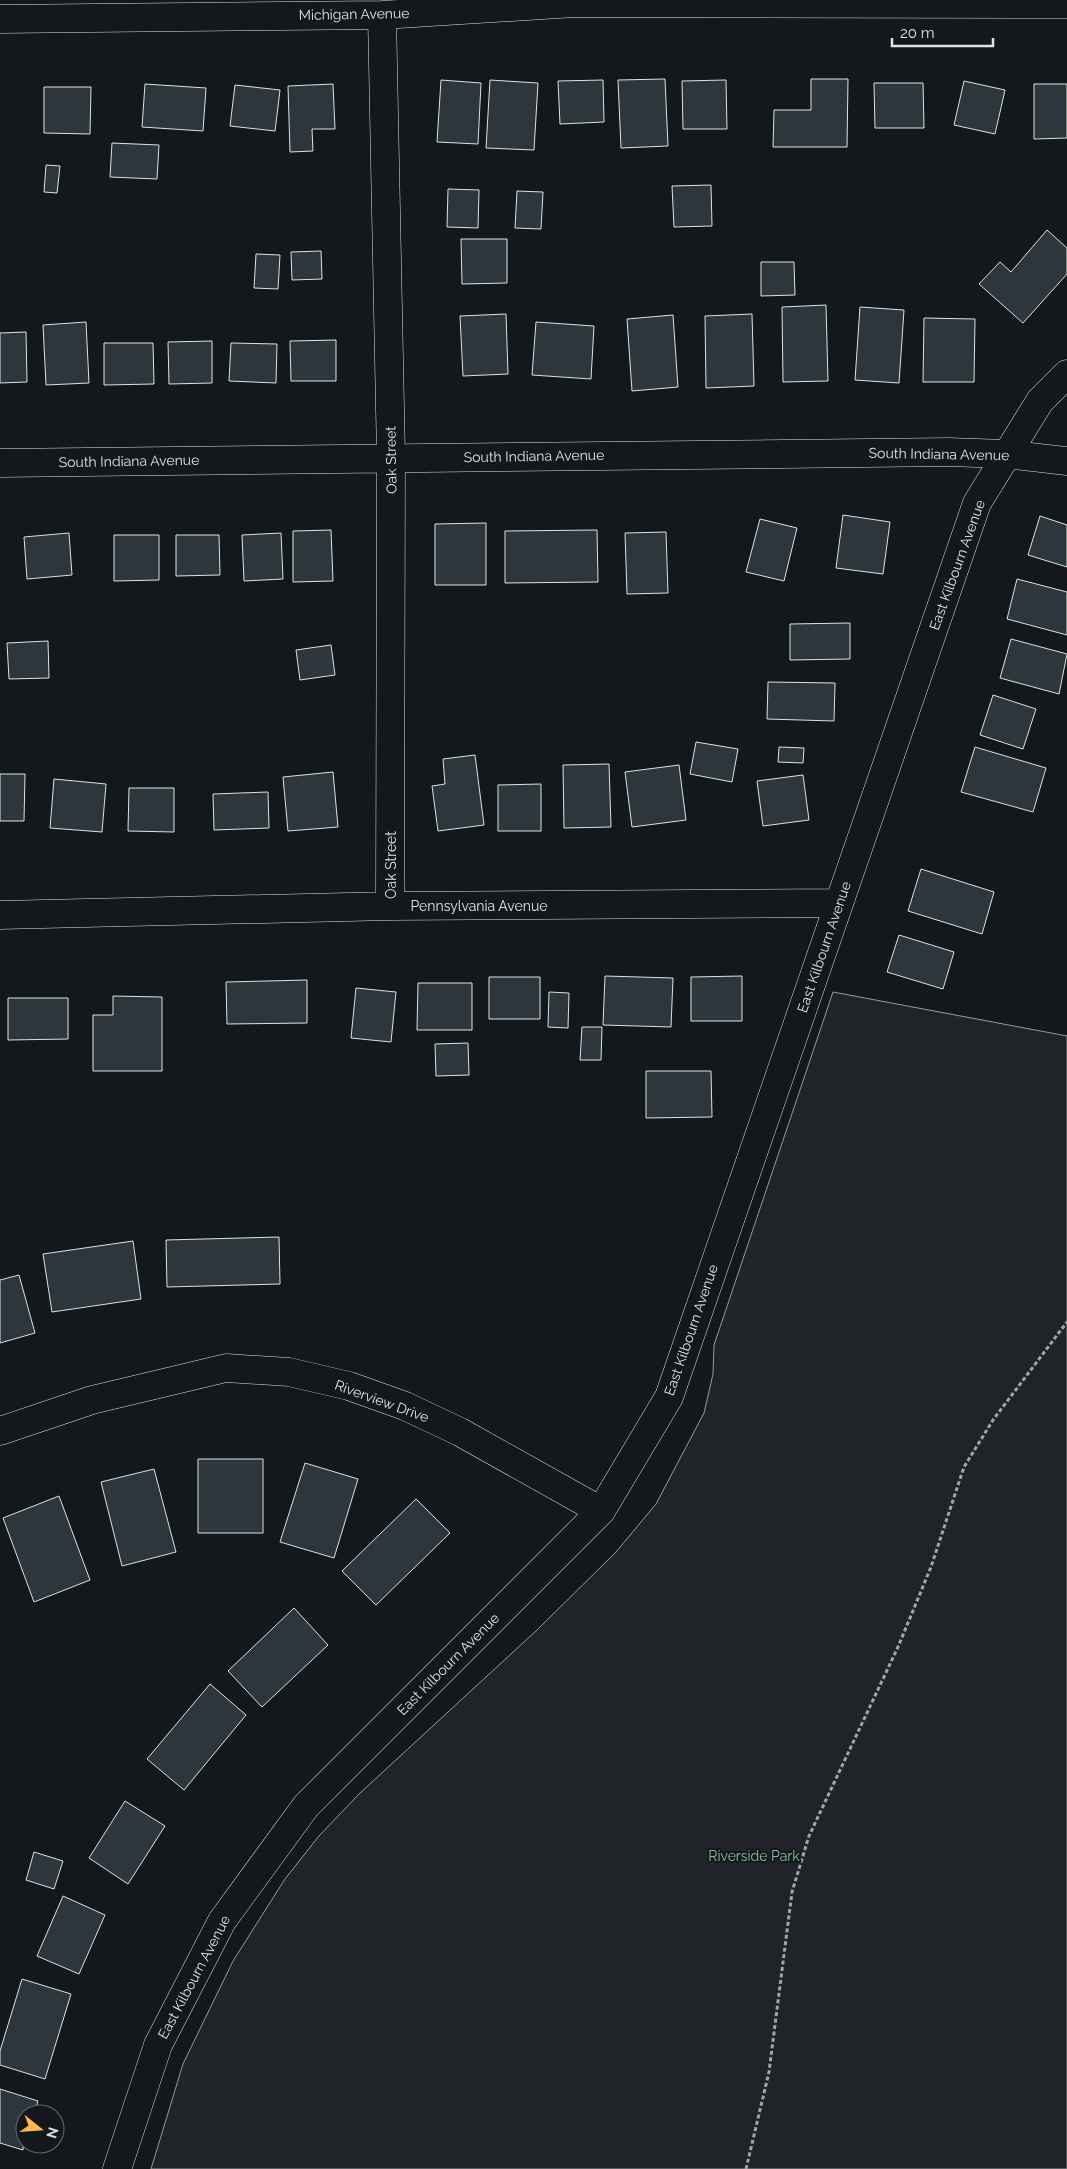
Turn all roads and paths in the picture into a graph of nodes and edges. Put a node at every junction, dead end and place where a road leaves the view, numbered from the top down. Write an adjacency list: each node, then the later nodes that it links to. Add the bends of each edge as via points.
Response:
1 (574, 2): 2 (street, Michigan Avenue); 3 (street, Michigan Avenue)
2 (1067, 4)
3 (382, 14): 4 (street, Michigan Avenue); 7 (street, Oak Street)
4 (0, 19)
5 (1067, 374): 6 (street, East Kilbourn Avenue, via 1040,401)
6 (1005, 454): 7 (street, South Indiana Avenue); 8 (street, South Indiana Avenue); 10 (street, East Kilbourn Avenue, via 977,503)
7 (391, 458): 9 (street, South Indiana Avenue); 11 (street, Oak Street)
8 (1067, 461)
9 (0, 463)
10 (839, 903): 11 (street, Pennsylvania Avenue); 15 (street, East Kilbourn Avenue, via 669,1397)
11 (390, 906): 12 (street, Pennsylvania Avenue)
12 (0, 915)
13 (1067, 1322): 17 (path, via 993,1420 964,1467 931,1567 898,1647 810,1836 792,1892 769,2072)
14 (0, 1431): 15 (street, Riverview Drive, via 92,1400 226,1368 289,1372 349,1386 405,1406 460,1432)
15 (601, 1511): 16 (street, East Kilbourn Avenue, via 306,1806 222,1921 158,2045)
16 (117, 2169)
17 (746, 2169)

